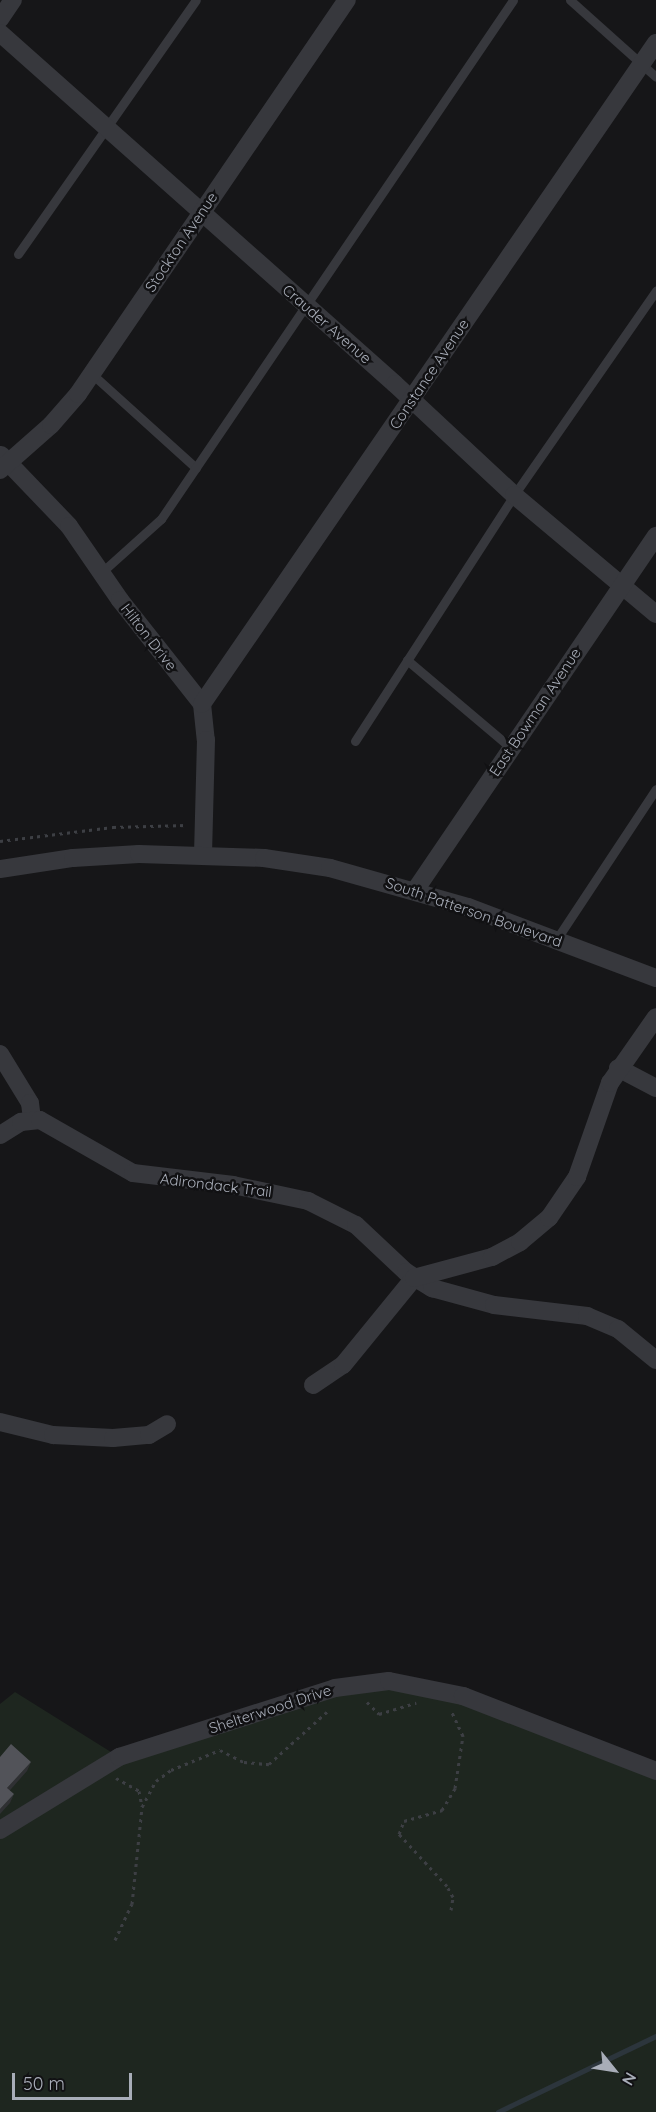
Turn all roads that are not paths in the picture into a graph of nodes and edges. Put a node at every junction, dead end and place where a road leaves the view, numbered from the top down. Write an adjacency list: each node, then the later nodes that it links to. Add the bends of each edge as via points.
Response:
1 (14, 0): 6 (street)
2 (196, 0): 11 (lane)
3 (347, 0): 12 (street, Stockton Avenue)
4 (513, 0): 15 (lane)
5 (570, 0): 9 (lane)
6 (0, 20)
7 (0, 33): 11 (street, Crauder Avenue)
8 (656, 43): 9 (street, Constance Avenue)
9 (641, 65): 10 (lane); 17 (street, Constance Avenue)
10 (656, 77)
11 (108, 128): 12 (street, Crauder Avenue); 13 (lane)
12 (201, 213): 15 (street, Crauder Avenue); 16 (street, Stockton Avenue)
13 (18, 254)
14 (656, 291): 20 (lane)
15 (305, 305): 17 (street, Crauder Avenue); 19 (lane)
16 (92, 374): 18 (street, Stockton Avenue, via 51,425); 19 (lane)
17 (412, 400): 20 (street, Crauder Avenue); 26 (street, Constance Avenue)
18 (3, 462): 22 (street, Hilton Drive, via 69,526)
19 (196, 468): 22 (lane, via 161,519)
20 (514, 495): 23 (street, Crauder Avenue); 25 (lane)
21 (656, 536): 23 (street, East Bowman Avenue)
22 (103, 571): 26 (street, Hilton Drive, via 120,600)
23 (622, 585): 24 (street, Crauder Avenue); 28 (street, East Bowman Avenue)
24 (656, 614)
25 (407, 660): 27 (lane); 28 (lane)
26 (202, 704): 30 (street, via 206,740)
27 (356, 741)
28 (511, 748): 32 (street, East Bowman Avenue)
29 (656, 789): 33 (lane)
30 (203, 855): 31 (street, South Patterson Boulevard, via 73,858); 32 (street, South Patterson Boulevard, via 330,868)
31 (0, 869)
32 (416, 889): 33 (street, South Patterson Boulevard)
33 (556, 940): 34 (street, South Patterson Boulevard)
34 (656, 978)
35 (656, 1017): 37 (street)
36 (0, 1054): 39 (street, via 30,1102)
37 (618, 1068): 38 (street); 41 (street, via 577,1176 549,1218 520,1242 492,1257)
38 (656, 1088)
39 (32, 1120): 40 (street); 41 (street, Adirondack Trail, via 49,1123 133,1173 233,1185 308,1202 356,1226)
40 (0, 1135)
41 (414, 1278): 42 (street, Adirondack Trail, via 466,1299 566,1312 606,1323); 43 (street, via 343,1365)
42 (656, 1360)
43 (313, 1385)
44 (0, 1422): 45 (street, via 44,1433 113,1438 149,1435)
45 (167, 1424)
46 (656, 1771): 47 (street, Shelterwood Drive, via 463,1696 389,1682 335,1688 119,1757)
47 (0, 1830)

